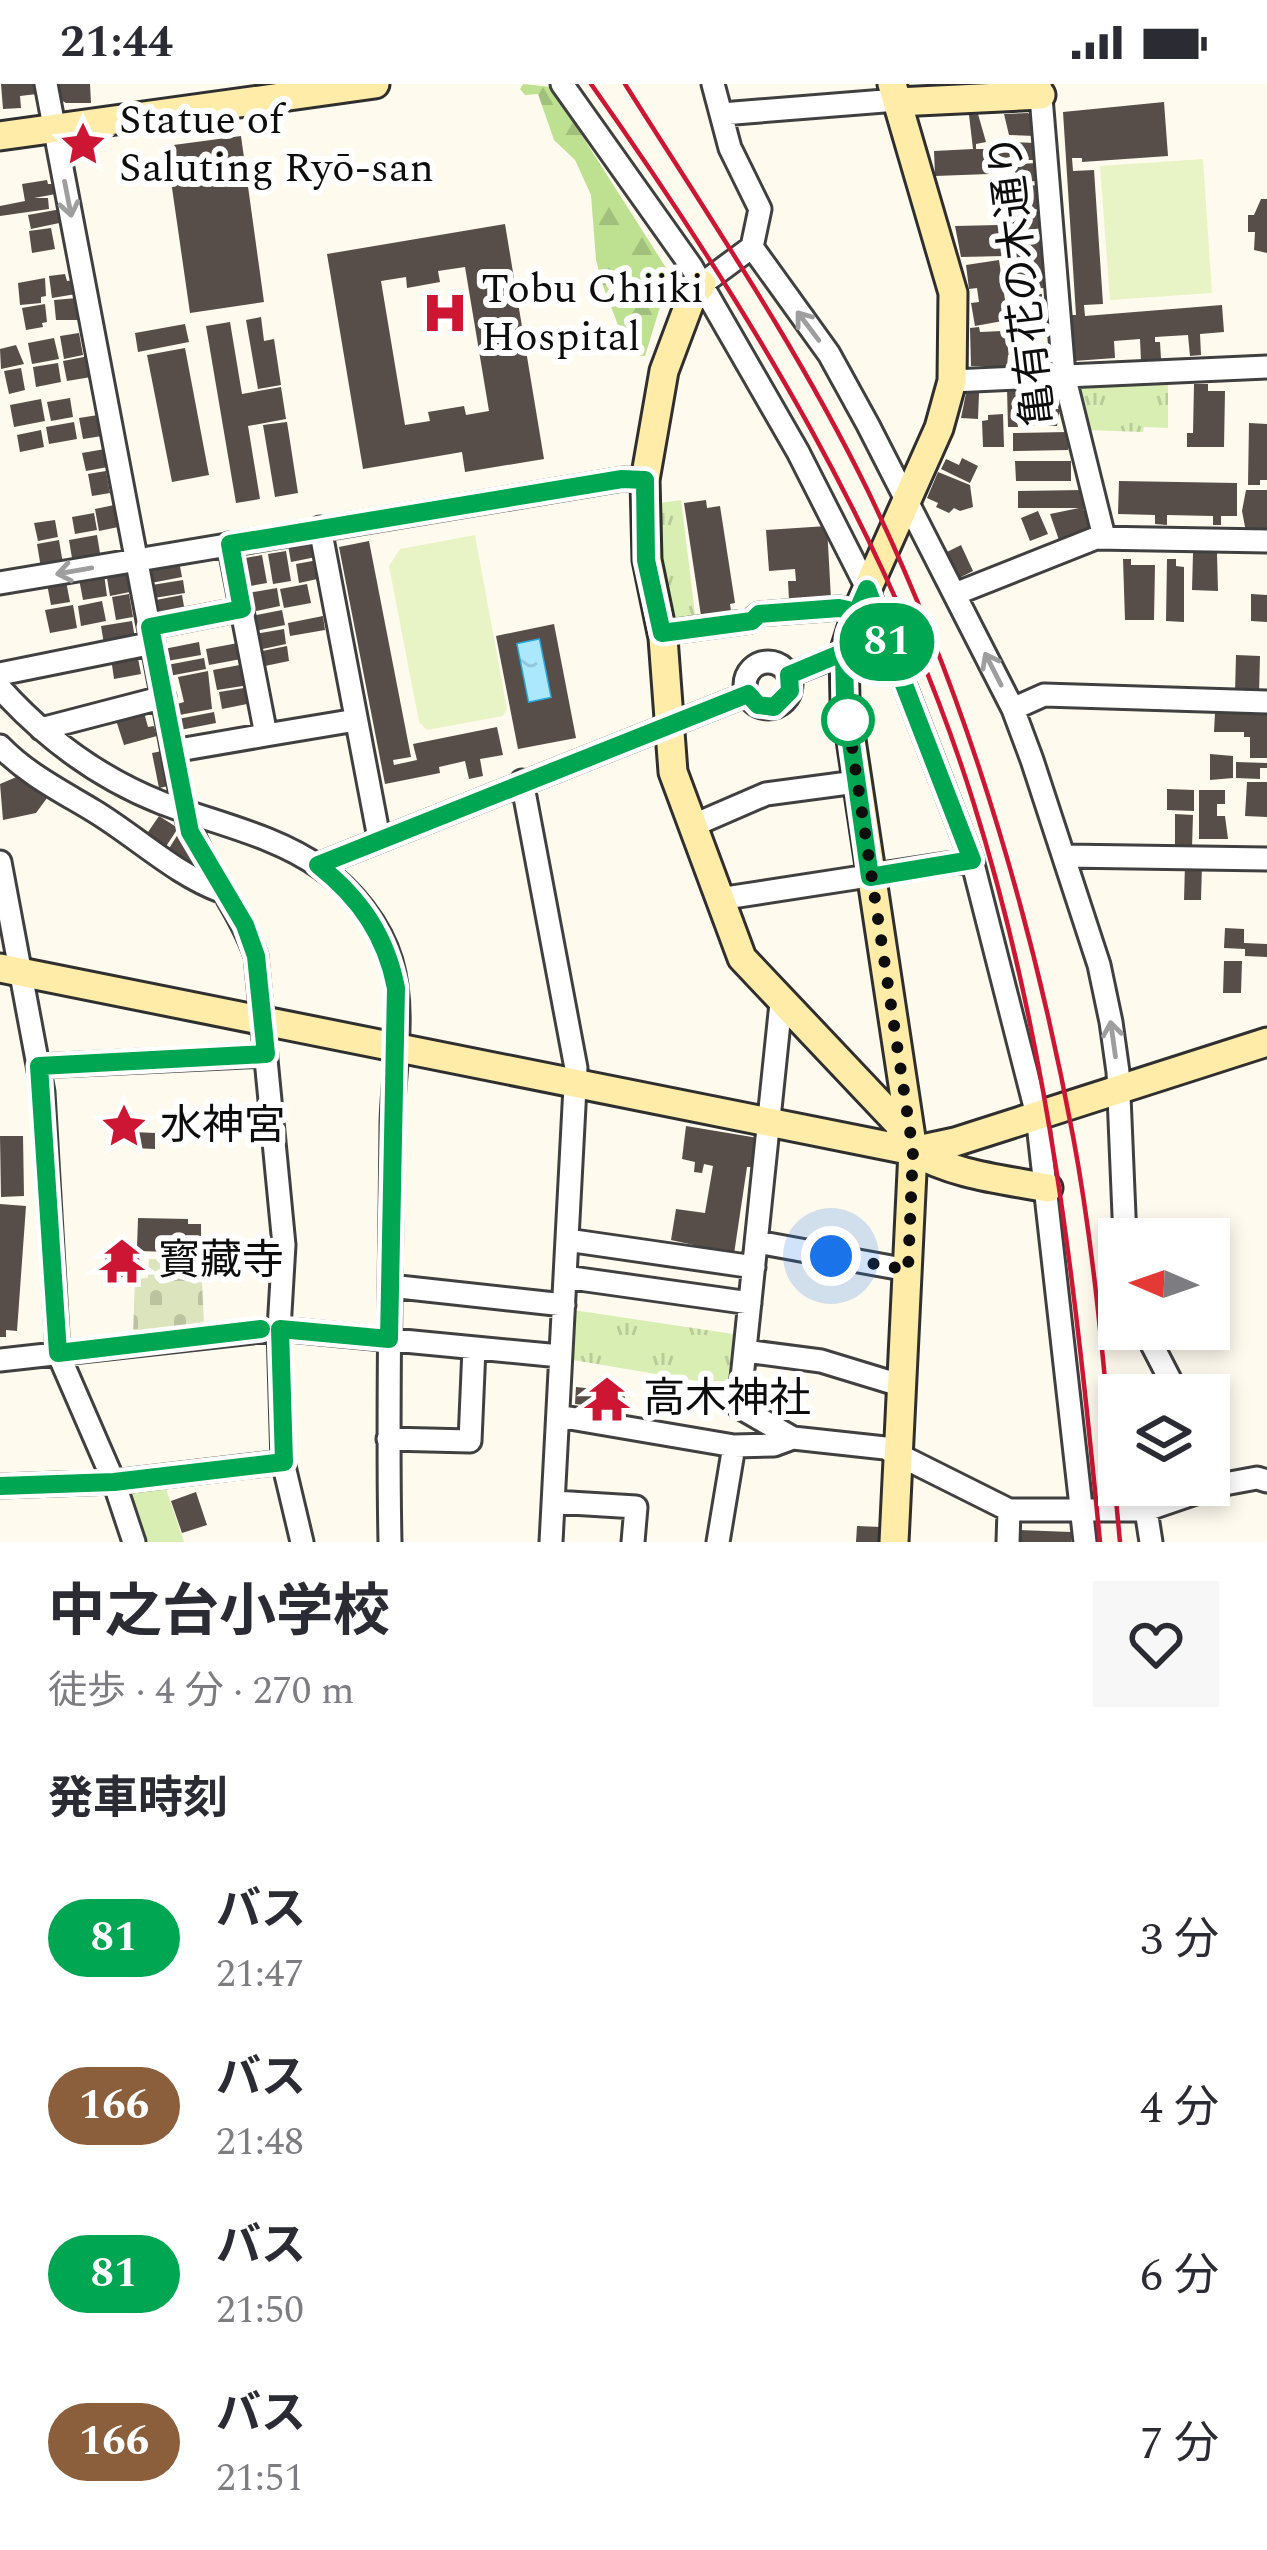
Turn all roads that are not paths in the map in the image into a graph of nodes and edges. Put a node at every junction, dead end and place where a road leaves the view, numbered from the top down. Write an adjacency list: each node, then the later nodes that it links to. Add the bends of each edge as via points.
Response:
1 (46, 84): 9 (street)
2 (375, 84): 6 (street)
3 (562, 84): 12 (street)
4 (713, 84): 8 (street)
5 (1041, 90): 7 (street); 14 (street, 亀有花の木通り)
6 (229, 94): 9 (street)
7 (896, 95): 8 (street); 15 (street, via 953,293)
8 (722, 114): 11 (street, via 760,209)
9 (55, 129): 10 (street); 22 (street, one-way to 22)
10 (0, 136)
11 (752, 247): 12 (street); 17 (street, one-way to 11, via 829,354)
12 (702, 284): 16 (street, via 664,370); 25 (street, via 798,452)
13 (1267, 367): 14 (street)
14 (1064, 375): 15 (street); 19 (street, 亀有花の木通り)
15 (952, 381): 17 (street)
16 (645, 480): 18 (street); 27 (street, via 646,560)
17 (908, 499): 24 (street); 25 (street)
18 (320, 528): 21 (street); 37 (street)
19 (1103, 537): 20 (street); 24 (street)
20 (1267, 541)
21 (230, 544): 22 (street); 26 (street)
22 (138, 559): 23 (street, one-way to 23); 28 (street)
23 (0, 583)
24 (956, 594): 36 (street, one-way to 24)
25 (862, 600): 27 (street); 29 (street); 50 (street)
26 (242, 609): 28 (street); 40 (street)
27 (662, 633): 38 (street)
28 (152, 635): 30 (street); 34 (street)
29 (844, 652): 31 (street); 44 (street)
30 (0, 674)
31 (789, 675): 33 (street, via 790,691 774,707); 33 (street, via 773,662 759,663 746,680)
32 (0, 688): 39 (street)
33 (748, 694): 38 (street)
34 (164, 697): 39 (street); 41 (street)
35 (1267, 702): 36 (street, via 1044,695)
36 (1013, 709): 48 (street)
37 (356, 720): 40 (street); 47 (street)
38 (670, 722): 43 (street); 46 (street, via 673,772)
39 (40, 729): 45 (street, via 119,783)
40 (266, 736): 41 (street)
41 (173, 751): 45 (street)
42 (3, 756): 54 (street)
43 (522, 781): 47 (street); 63 (street)
44 (856, 782): 46 (street, via 766,794); 53 (street)
45 (184, 810): 52 (street); 54 (street)
46 (692, 826): 55 (street)
47 (379, 838): 52 (street)
48 (1065, 856): 49 (street); 64 (street, one-way to 48, via 1100,964)
49 (1267, 859)
50 (972, 860): 53 (street); 65 (street)
51 (0, 862): 56 (street)
52 (318, 865): 60 (street, via 364,908 391,960)
53 (870, 877): 55 (street); 67 (street)
54 (223, 892): 58 (street, via 256,956)
55 (719, 899): 57 (street, via 742,958)
56 (11, 970): 58 (street); 62 (street)
57 (781, 1003): 66 (street); 67 (street, via 898,1124)
58 (263, 1022): 60 (street); 61 (street)
59 (1267, 1042): 64 (street)
60 (395, 1048): 63 (street); 75 (street)
61 (266, 1054): 62 (street); 78 (street, via 284,1245)
62 (39, 1066): 82 (street)
63 (576, 1085): 66 (street); 70 (street)
64 (1117, 1090): 65 (street); 69 (street)
65 (1037, 1115): 67 (street); 68 (street)
66 (769, 1123): 67 (street); 71 (street)
67 (913, 1151): 68 (street, via 938,1166); 73 (street)
68 (1048, 1188): 100 (street)
69 (1124, 1218)
70 (567, 1240): 72 (street); 74 (street)
71 (757, 1242): 72 (street); 73 (street)
72 (754, 1268): 76 (street)
73 (908, 1270): 85 (street)
74 (566, 1277): 76 (street); 77 (street)
75 (390, 1286): 77 (street); 79 (street)
76 (750, 1303): 81 (street)
77 (564, 1305): 83 (street)
78 (280, 1329): 79 (street); 82 (street); 91 (street)
79 (389, 1339): 80 (street); 88 (street)
80 (473, 1348): 83 (street); 88 (street, via 470,1441)
81 (746, 1351): 85 (street, via 821,1361); 87 (street, via 739,1406)
82 (58, 1353): 84 (street); 93 (street)
83 (560, 1356): 86 (street)
84 (0, 1360)
85 (903, 1386): 90 (street)
86 (558, 1416): 89 (street); 96 (street)
87 (793, 1438): 89 (street); 90 (street)
88 (388, 1439): 103 (street)
89 (734, 1447): 106 (street)
90 (898, 1454): 98 (street); 107 (street)
91 (284, 1462): 93 (street); 102 (street)
92 (1267, 1481): 94 (street)
93 (114, 1482): 95 (street); 101 (street)
94 (1230, 1483)
95 (0, 1486)
96 (554, 1502): 104 (street); 105 (street, via 636,1507)
97 (1159, 1506): 99 (street)
98 (1009, 1510): 100 (street); 108 (street)
99 (1147, 1510): 100 (street); 110 (street)
100 (1082, 1513): 109 (street)
101 (134, 1542)
102 (302, 1542)
103 (390, 1542)
104 (551, 1542)
105 (633, 1542)
106 (718, 1542)
107 (894, 1542)
108 (1008, 1542)
109 (1085, 1542)
110 (1151, 1542)

